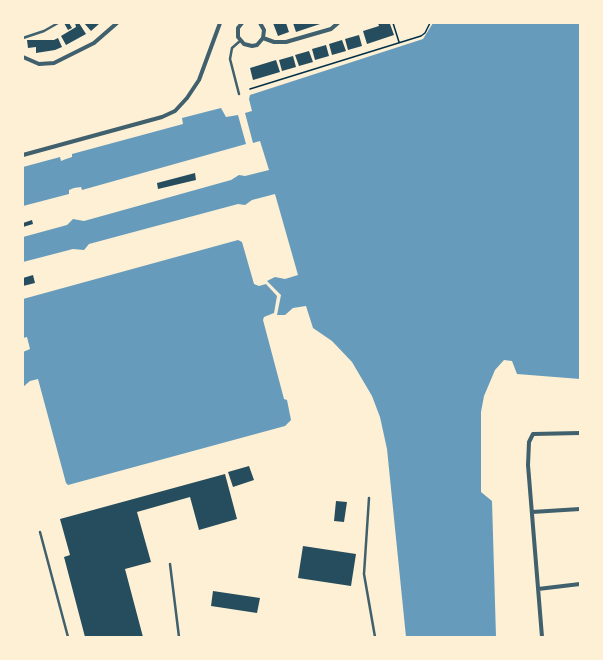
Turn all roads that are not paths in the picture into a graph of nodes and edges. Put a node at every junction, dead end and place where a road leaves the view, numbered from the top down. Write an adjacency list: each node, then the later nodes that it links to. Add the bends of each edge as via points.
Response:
1 (58, 23): 7 (lane)
2 (117, 23): 10 (street, via 94,43 54,63 39,64)
3 (220, 23): 12 (street, via 199,80 174,111 162,117)
4 (242, 23): 9 (street, via 237,33)
5 (260, 23): 8 (street, via 264,30)
6 (338, 23): 8 (street, via 332,29 286,42 274,42)
7 (23, 38)
8 (263, 38): 9 (street, via 252,46)
9 (240, 41): 11 (lane, via 232,48 230,59)
10 (23, 58)
11 (239, 94)
12 (23, 155)
13 (580, 433): 16 (street, via 533,434 529,442 528,465)
14 (369, 498): 23 (lane, via 364,574)
15 (580, 509): 16 (street)
16 (532, 512): 20 (street)
17 (40, 532): 21 (lane)
18 (170, 564): 22 (lane)
19 (580, 584): 20 (street)
20 (538, 589): 24 (street)
21 (68, 637)
22 (179, 637)
23 (375, 637)
24 (542, 637)

